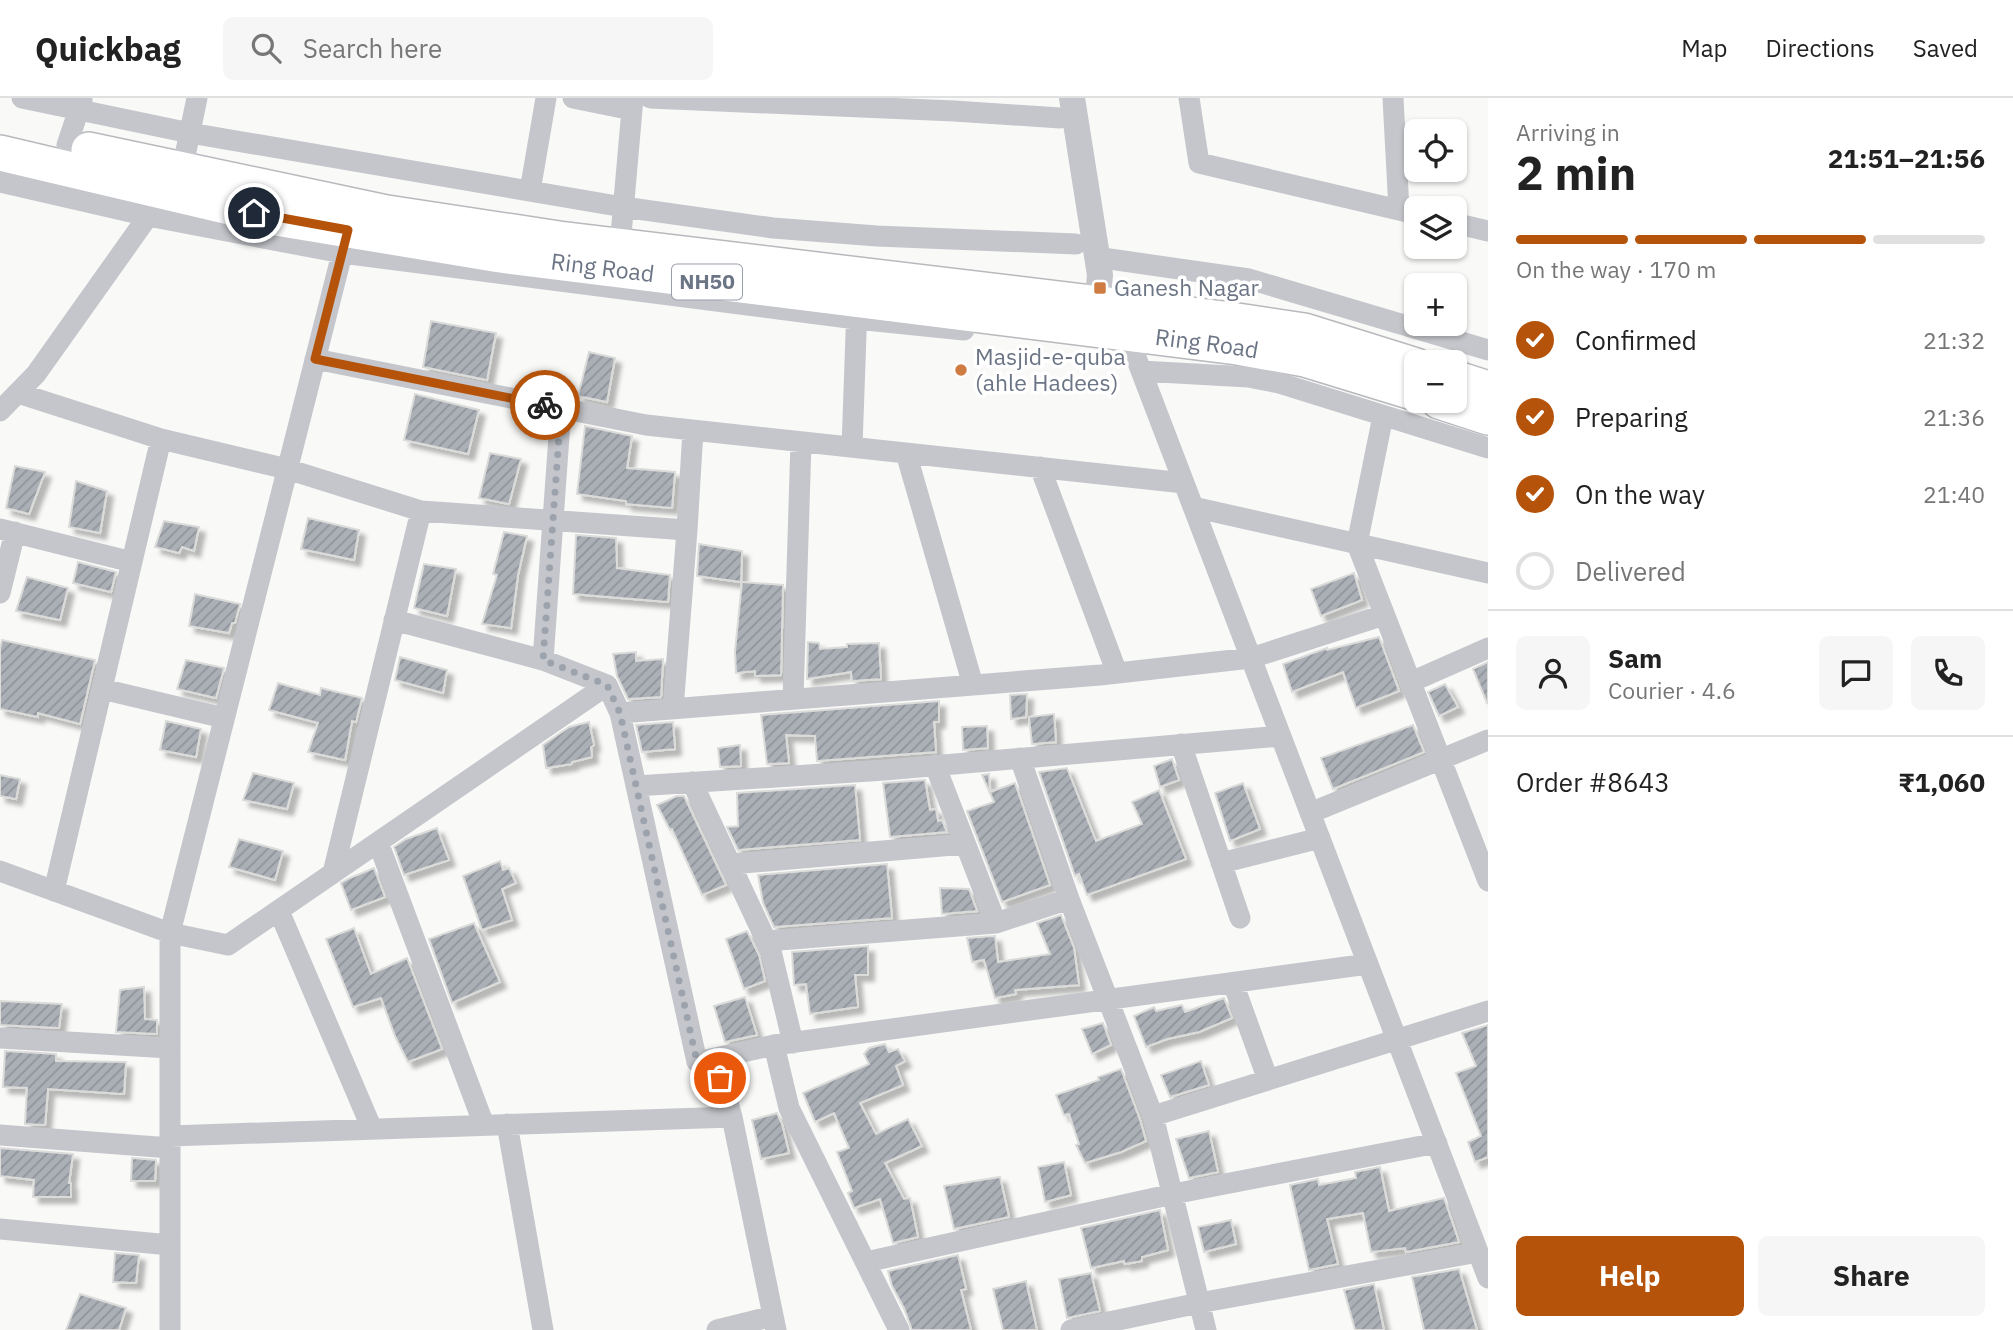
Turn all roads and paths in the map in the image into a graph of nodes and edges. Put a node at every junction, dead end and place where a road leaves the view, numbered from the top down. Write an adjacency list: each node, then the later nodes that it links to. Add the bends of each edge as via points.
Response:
1 (22, 98): 8 (street)
2 (197, 98): 13 (street)
3 (545, 98): 17 (street)
4 (573, 98): 9 (street)
5 (650, 98): 10 (street)
6 (1189, 98): 21 (street, via 1199,163)
7 (1393, 98): 19 (street)
8 (80, 104): 13 (street); 14 (street)
9 (632, 104): 20 (street)
10 (952, 104): 11 (street)
11 (1063, 105): 26 (street)
12 (0, 129): 14 (highway, Ring Road / NH50)
13 (190, 133): 17 (street); 18 (street)
14 (67, 145): 18 (highway, Ring Road / NH50)
15 (0, 153): 18 (highway, Ring Road / NH50)
16 (0, 182): 18 (street)
17 (530, 191): 20 (street)
18 (165, 193): 24 (highway, Ring Road / NH50, via 276,218); 25 (highway, Ring Road / NH50, via 387,213); 36 (street)
19 (1405, 196)
20 (623, 207): 25 (street); 26 (street, via 773,228)
21 (1404, 211)
22 (1467, 226): 23 (street)
23 (1488, 231)
24 (345, 242): 27 (highway, Ring Road / NH50, via 500,256); 30 (street)
25 (620, 246): 28 (highway, Ring Road / NH50)
26 (1086, 251): 28 (street, via 1082,283); 29 (street, via 1250,279)
27 (857, 310): 28 (highway, Ring Road / NH50); 45 (street)
28 (1099, 319): 31 (highway, Ring Road / NH50, via 1224,319 1304,331); 32 (street); 34 (highway, Ring Road / NH50, via 1305,359)
29 (1488, 350)
30 (315, 359): 37 (street); 49 (street)
31 (1404, 362)
32 (1141, 371): 40 (street, via 1248,377); 50 (street)
33 (1467, 382): 35 (highway)
34 (1404, 389)
35 (1488, 389)
36 (18, 393): 39 (street); 43 (street)
37 (561, 408): 42 (street); 53 (street)
38 (1467, 410): 41 (highway)
39 (0, 411)
40 (1383, 416): 46 (street); 56 (street)
41 (1488, 417)
42 (693, 430): 44 (street); 54 (street)
43 (161, 439): 49 (street); 57 (street)
44 (801, 442): 45 (street); 70 (street)
45 (852, 447): 47 (street)
46 (1488, 448)
47 (906, 453): 48 (street); 68 (street)
48 (1040, 467): 50 (street); 65 (street)
49 (287, 470): 52 (street); 73 (street)
50 (1184, 483): 51 (street)
51 (1193, 507): 56 (street); 63 (street)
52 (421, 511): 53 (street); 61 (street)
53 (554, 522): 54 (street); 64 (street)
54 (687, 530): 71 (street)
55 (7, 531): 57 (street); 59 (street)
56 (1357, 544): 58 (street); 60 (street)
57 (132, 562): 69 (street)
58 (1488, 573)
59 (0, 593)
60 (1384, 615): 63 (street); 66 (street)
61 (394, 620): 64 (street); 90 (street)
62 (1488, 648): 66 (street)
63 (1251, 658): 65 (street); 74 (street)
64 (543, 660): 67 (street)
65 (1116, 673): 68 (street)
66 (1411, 682): 78 (street)
67 (607, 685): 72 (street); 84 (street)
68 (973, 685): 70 (street)
69 (102, 690): 73 (street); 92 (street)
70 (793, 699): 71 (street)
71 (673, 709): 72 (street)
72 (620, 713): 81 (street)
73 (224, 718): 97 (street)
74 (1280, 736): 76 (street); 82 (street)
75 (1488, 740): 78 (street)
76 (1181, 744): 77 (street); 87 (street)
77 (1020, 758): 79 (street); 93 (street)
78 (1441, 759): 82 (street); 86 (street)
79 (935, 765): 80 (street); 85 (street)
80 (692, 782): 81 (street); 88 (street)
81 (636, 786): 107 (street, via 697,1062)
82 (1310, 813): 83 (street)
83 (1320, 838): 87 (street); 99 (street)
84 (378, 842): 90 (street); 112 (street)
85 (965, 844): 88 (street); 96 (street)
86 (1483, 852): 91 (street)
87 (1221, 863): 95 (street)
88 (731, 864): 98 (street)
89 (0, 871): 92 (street)
90 (333, 873): 94 (street)
91 (1488, 881)
92 (54, 891): 97 (street)
93 (1069, 899): 96 (street); 101 (street)
94 (279, 911): 97 (street, via 228,945); 113 (street)
95 (1240, 918)
96 (996, 923): 98 (street)
97 (170, 933): 106 (street)
98 (767, 941): 105 (street)
99 (1368, 964): 100 (street); 104 (street)
100 (1233, 983): 101 (street); 108 (street)
101 (1108, 1001): 105 (street); 109 (street)
102 (1488, 1011): 104 (street)
103 (0, 1038): 106 (street)
104 (1396, 1039): 108 (street); 116 (street)
105 (783, 1044): 107 (street); 121 (street, via 789,1108)
106 (170, 1048): 115 (street)
107 (715, 1058): 110 (street)
108 (1268, 1080): 109 (street)
109 (1153, 1116): 117 (street)
110 (732, 1117): 111 (street); 124 (street)
111 (507, 1124): 112 (street); 126 (street)
112 (484, 1125): 113 (street)
113 (372, 1129): 115 (street)
114 (0, 1135): 115 (street)
115 (170, 1142): 119 (street)
116 (1437, 1143): 117 (street); 120 (street)
117 (1173, 1194): 121 (street); 123 (street)
118 (0, 1229): 119 (street)
119 (170, 1245): 125 (street)
120 (1478, 1252): 122 (street); 123 (street)
121 (866, 1262): 128 (street)
122 (1488, 1278)
123 (1199, 1303): 129 (street); 130 (street)
124 (774, 1323): 127 (street)
125 (170, 1330)
126 (542, 1330)
127 (718, 1330)
128 (899, 1330)
129 (1071, 1330)
130 (1206, 1330)

